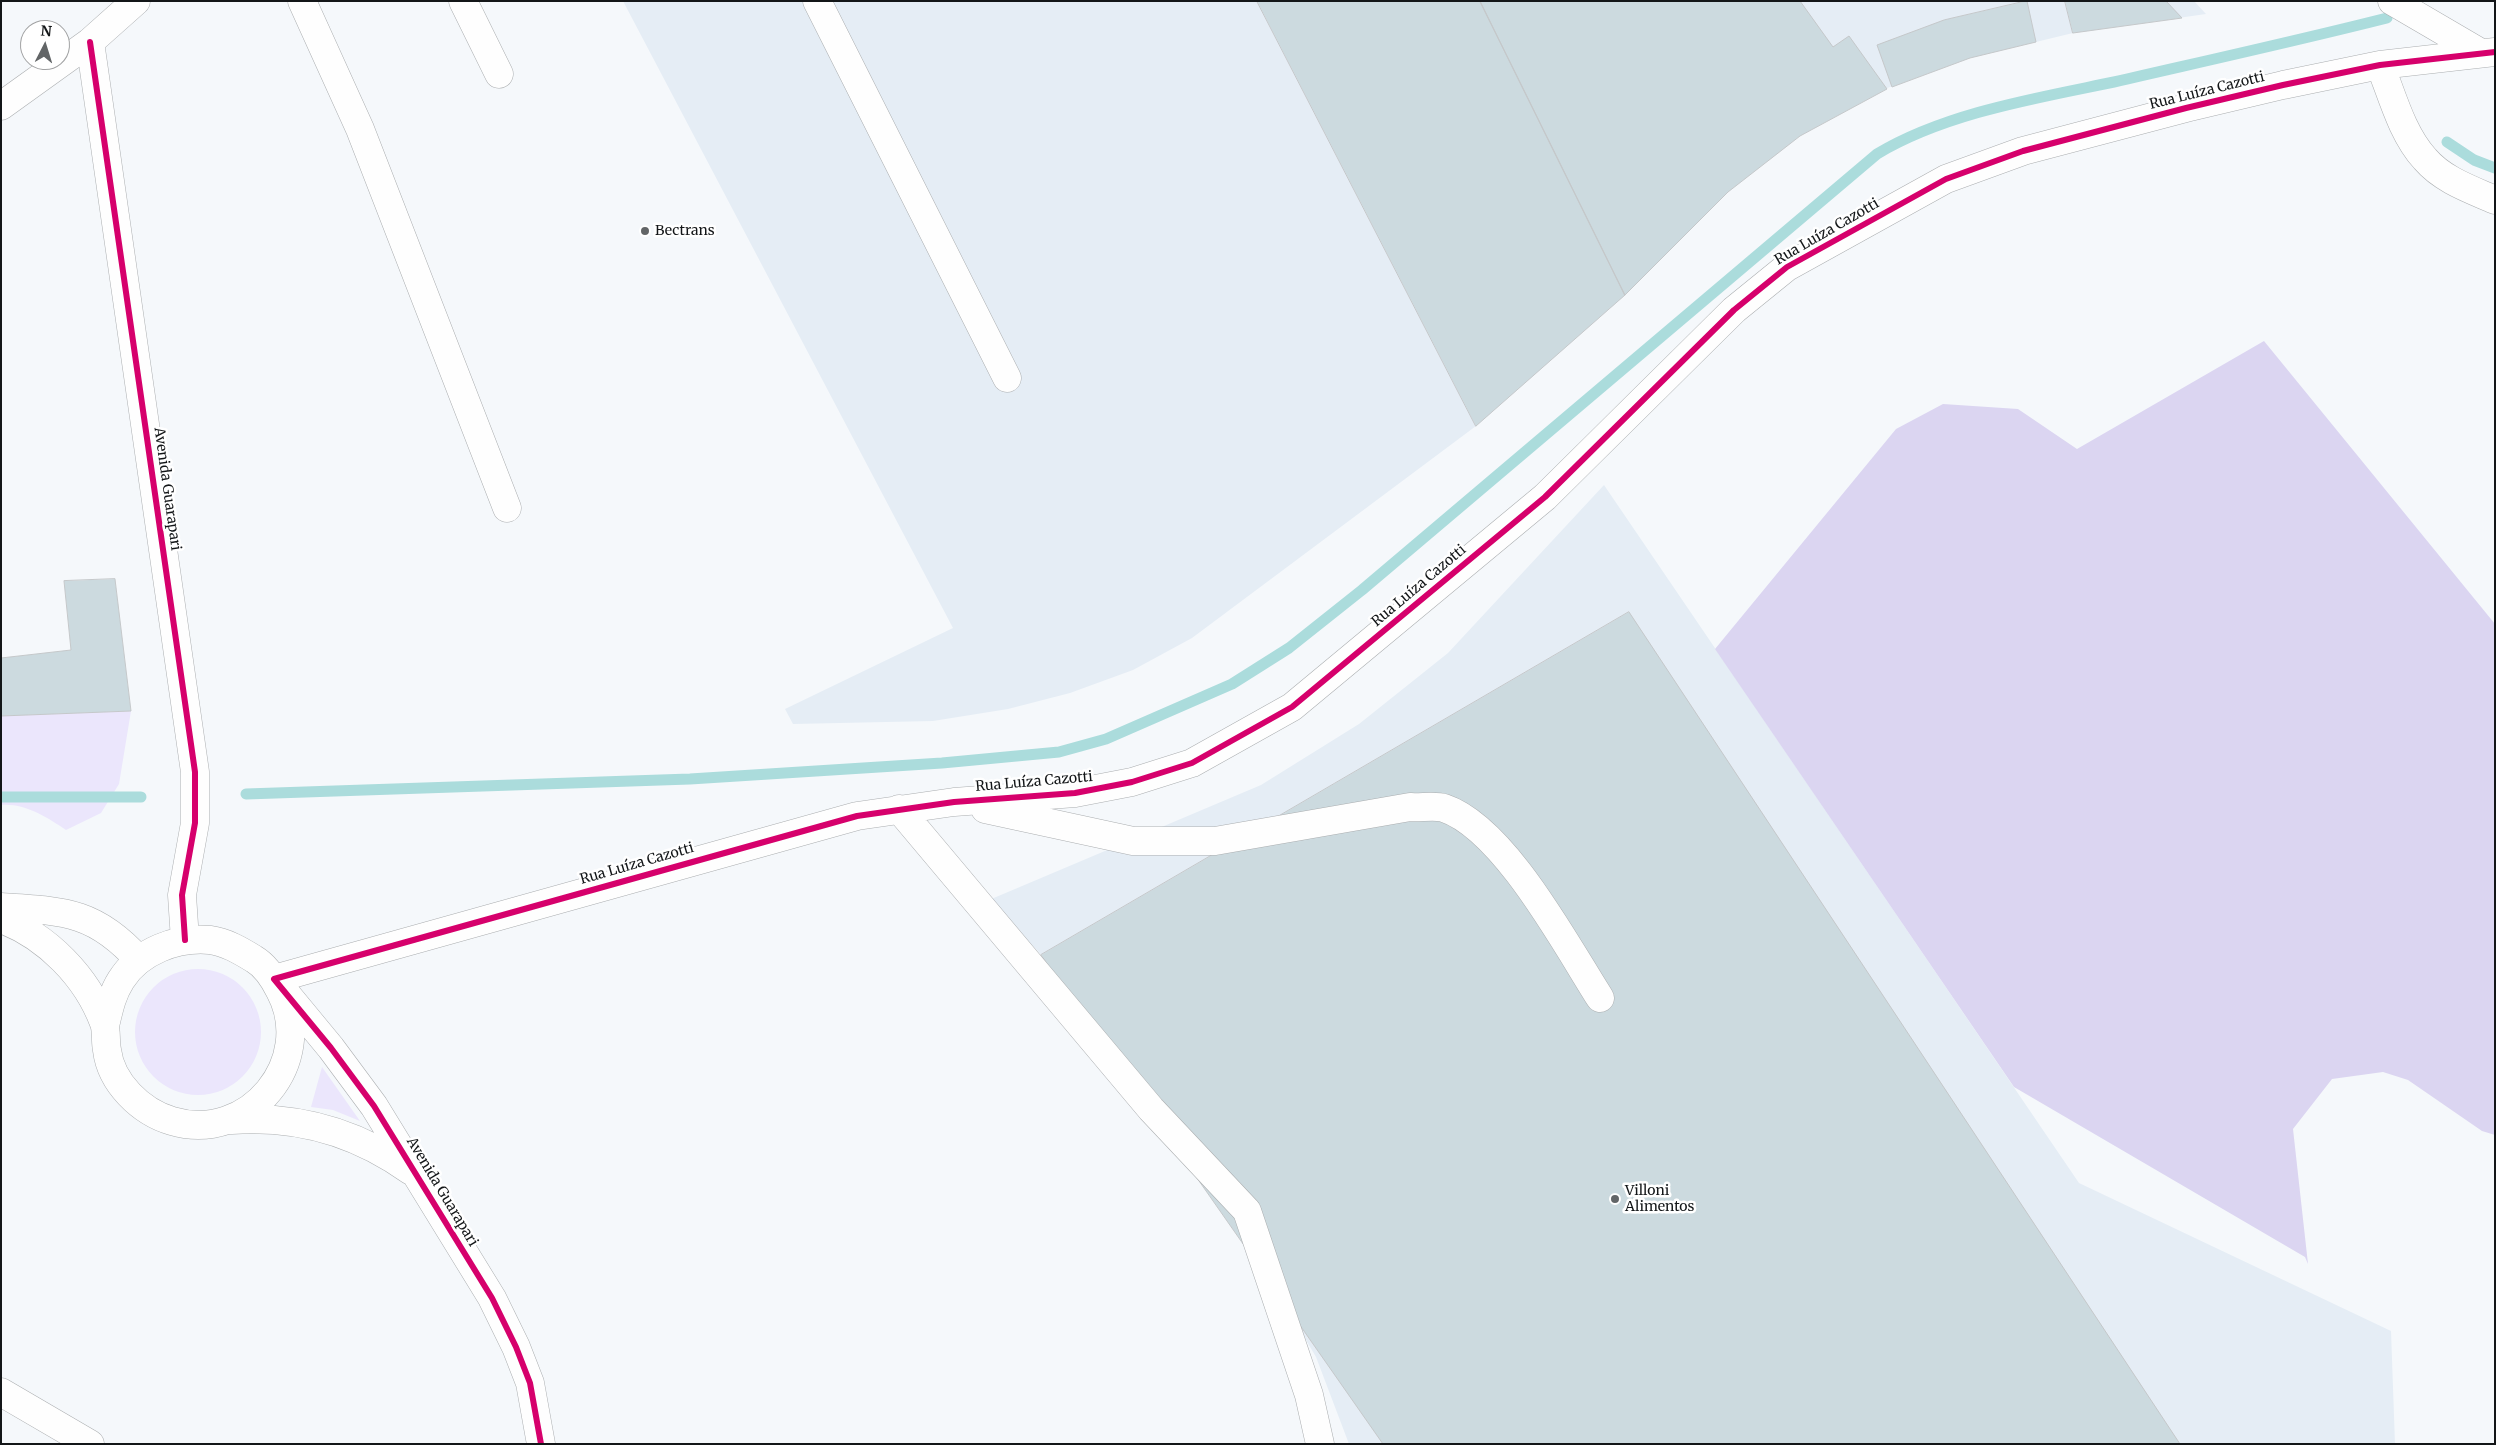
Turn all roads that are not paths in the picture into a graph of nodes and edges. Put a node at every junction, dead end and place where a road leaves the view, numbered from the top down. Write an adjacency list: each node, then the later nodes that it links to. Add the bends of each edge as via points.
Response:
1 (136, 1): 6 (street)
2 (302, 1): 13 (street, via 360,129)
3 (463, 1): 9 (street)
4 (817, 1): 12 (street)
5 (2392, 1): 7 (street)
6 (90, 42): 10 (street); 18 (street, Avenida Guarapari, via 195,772 195,822 182,895)
7 (2488, 53): 8 (street, Rua Luíza Cazotti)
8 (2380, 65): 11 (street, via 2407,132 2425,160 2454,182); 14 (street, Rua Luíza Cazotti, via 2176,110 2023,151 1946,179 1787,267 1734,310 1545,497 1292,708 1192,763 1132,782 1075,793)
9 (499, 74)
10 (1, 106)
11 (2495, 200)
12 (1007, 378)
13 (507, 508)
14 (954, 802): 15 (street, Rua Luíza Cazotti); 21 (street, via 1133,841 1215,840 1410,808 1443,808 1472,822 1517,869)
15 (898, 809): 20 (street, Rua Luíza Cazotti, via 857,816); 28 (street, via 1151,1109 1247,1211 1309,1395)
16 (1, 908): 19 (street, via 55,911 91,920 110,931)
17 (1, 919): 22 (street, via 38,939 62,959 94,1001)
18 (185, 940): 19 (street, Avenida Guarapari, via 161,947); 20 (street, Avenida Guarapari, via 211,940 235,947 257,960)
19 (140, 960): 22 (street, Avenida Guarapari, via 122,978 110,1001)
20 (274, 978): 23 (street, Avenida Guarapari, via 286,1001 290,1051 281,1075 266,1095 246,1111); 24 (street, Avenida Guarapari, via 363,1092)
21 (1600, 998)
22 (105, 1026): 23 (street, Avenida Guarapari, via 107,1051 115,1075 130,1095 149,1111 173,1121 198,1125)
23 (223, 1121): 24 (street, Avenida Guarapari, via 277,1119 335,1130 365,1142)
24 (418, 1176): 27 (street, Avenida Guarapari, via 492,1298 516,1347 530,1383)
25 (1, 1392): 26 (street)
26 (90, 1444)
27 (542, 1444)
28 (1320, 1444)

